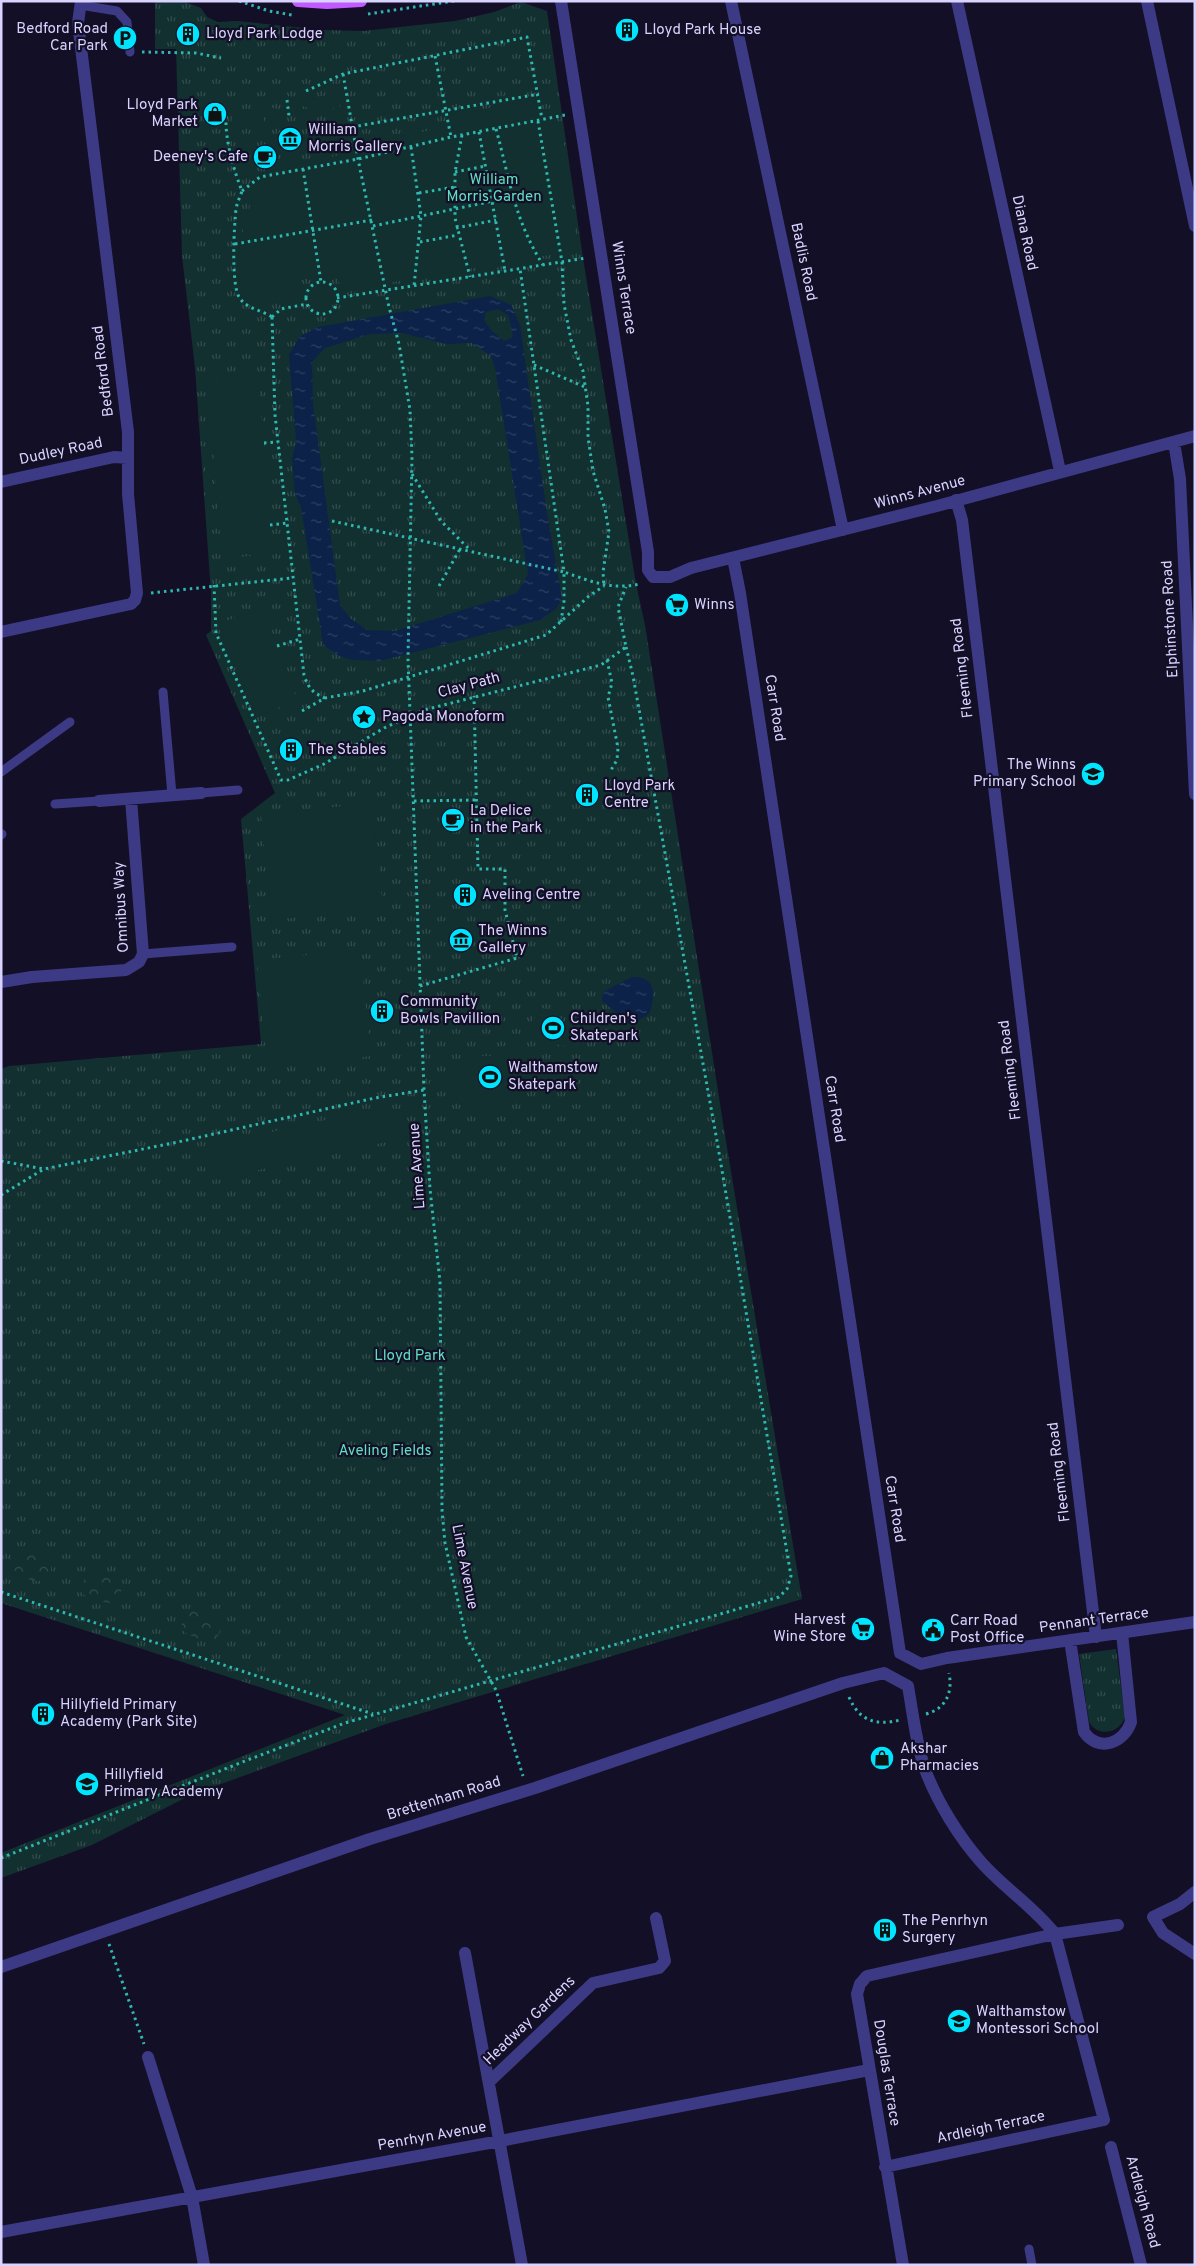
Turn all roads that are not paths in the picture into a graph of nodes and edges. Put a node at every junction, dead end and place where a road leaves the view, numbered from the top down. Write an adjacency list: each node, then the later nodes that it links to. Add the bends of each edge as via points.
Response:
1 (298, 1): 2 (main road)
2 (361, 1)
3 (561, 1): 18 (street, Winns Terrace, via 648,552 648,570)
4 (731, 1): 16 (street, Badlis Road)
5 (957, 1): 13 (street, Diana Road)
6 (1147, 1): 9 (street)
7 (80, 3): 8 (lane, via 117,11 127,22); 12 (street, Bedford Road, via 78,22 128,432)
8 (130, 52)
9 (1195, 226)
10 (1195, 436): 11 (street, Winns Avenue)
11 (1174, 442): 13 (street, Winns Avenue); 25 (street, Elphinstone Road, via 1180,479)
12 (128, 458): 14 (street, Dudley Road, via 114,457); 19 (street, Bedford Road, via 136,600 131,604)
13 (1060, 471): 15 (street, Winns Avenue)
14 (1, 482)
15 (956, 500): 16 (street, Winns Avenue); 35 (street, Fleeming Road, via 962,520)
16 (844, 530): 17 (street, Winns Avenue)
17 (733, 558): 18 (street, Winns Avenue, via 662,579); 37 (street, Carr Road, via 900,1653)
18 (653, 577)
19 (1, 632)
20 (163, 692): 26 (lane)
21 (70, 722): 22 (lane)
22 (1, 772)
23 (238, 790): 24 (lane)
24 (201, 793): 26 (street)
25 (1195, 794)
26 (172, 795): 27 (street)
27 (131, 799): 28 (street); 31 (street, Omnibus Way)
28 (99, 801): 29 (lane)
29 (55, 804)
30 (232, 947): 31 (lane)
31 (143, 954): 32 (street, Omnibus Way, via 126,970)
32 (1, 982)
33 (1195, 1622): 34 (street, Pennant Terrace)
34 (1122, 1633): 35 (street, Pennant Terrace); 36 (street, via 1131,1722 1128,1732 1114,1742 1096,1742 1084,1732)
35 (1096, 1636): 36 (street, Pennant Terrace)
36 (1070, 1640): 37 (street, Pennant Terrace, via 921,1664)
37 (910, 1659)
38 (1195, 1892): 43 (street, via 1180,1904 1153,1917 1163,1933)
39 (656, 1918): 47 (street, Headway Gardens, via 665,1961 659,1968 593,1983)
40 (1118, 1925): 41 (street)
41 (1055, 1934): 44 (street, Brettenham Road, via 1042,1917 981,1862 961,1836 926,1771 908,1686 884,1673 843,1683 528,1790 370,1839); 46 (street, Douglas Terrace, via 867,1976 857,1994); 50 (street, Ardleigh Terrace, via 1104,2120)
42 (465, 1954): 47 (street)
43 (1195, 1954)
44 (1, 1967)
45 (148, 2057): 51 (street)
46 (869, 2070): 48 (street, Penrhyn Avenue); 50 (street, Douglas Terrace)
47 (489, 2082): 48 (street)
48 (500, 2141): 51 (street, Penrhyn Avenue); 55 (street)
49 (1111, 2147): 58 (street, Ardleigh Road)
50 (885, 2167): 56 (street, Douglas Terrace)
51 (192, 2197): 52 (street, Penrhyn Avenue); 54 (street)
52 (1, 2232)
53 (1029, 2249): 57 (lane)
54 (204, 2265)
55 (522, 2265)
56 (903, 2265)
57 (1032, 2265)
58 (1141, 2265)

